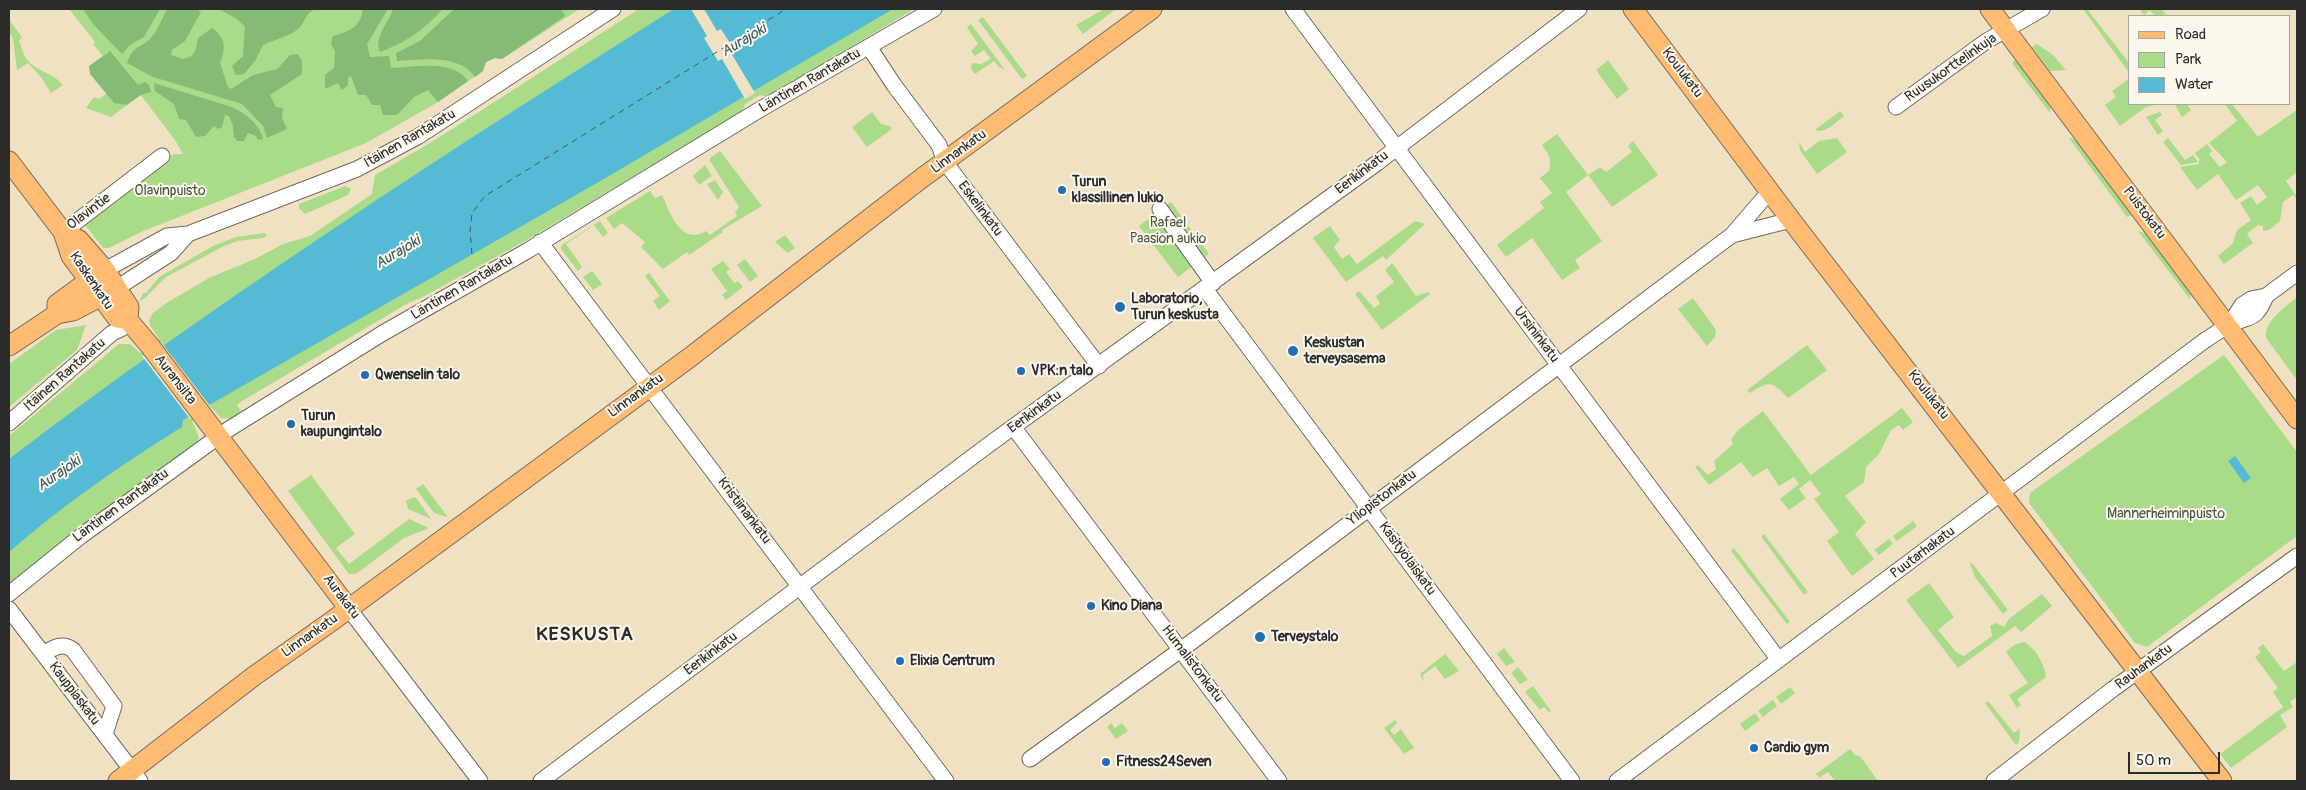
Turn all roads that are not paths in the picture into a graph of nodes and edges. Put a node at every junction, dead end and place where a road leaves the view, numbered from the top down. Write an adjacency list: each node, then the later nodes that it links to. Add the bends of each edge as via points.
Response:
1 (614, 9): 20 (street, Itäinen Rantakatu, via 383,157 357,170)
2 (934, 9): 10 (street, Läntinen Rantakatu)
3 (1152, 9): 15 (main road, Linnankatu)
4 (1293, 9): 12 (street, Ursininkatu)
5 (1579, 9): 12 (street, Eerikinkatu)
6 (1634, 9): 16 (main road, Koulukatu)
7 (1990, 9): 9 (main road, Puistokatu)
8 (2042, 9): 9 (street, Ruusukorttelinkuja)
9 (2006, 30): 11 (street, Ruusukorttelinkuja); 30 (main road, Puistokatu)
10 (870, 47): 15 (street, Eskelinkatu, via 939,145); 22 (street, Läntinen Rantakatu)
11 (1896, 107)
12 (1397, 148): 26 (street, Eerikinkatu); 34 (street, Ursininkatu)
13 (162, 156): 19 (street, Olavintie)
14 (9, 161): 19 (main road, Kaskenkatu)
15 (945, 162): 33 (street, Eskelinkatu); 35 (main road, Linnankatu)
16 (1770, 191): 18 (main road, Koulukatu); 21 (street, Yliopistonkatu)
17 (1160, 209): 26 (street)
18 (1792, 220): 21 (street, Yliopistonkatu); 41 (main road, Koulukatu)
19 (63, 232): 23 (main road, Kaskenkatu, via 79,240); 25 (main road, Kaskenkatu, via 71,256)
20 (188, 234): 23 (street, Itäinen Rantakatu, via 167,236); 27 (street, Itäinen Rantakatu, via 171,254)
21 (1732, 235): 34 (street, Yliopistonkatu)
22 (540, 242): 35 (street, Kristiinankatu); 40 (street, Läntinen Rantakatu, via 383,333)
23 (105, 270): 25 (main road); 27 (main road, Kaskenkatu)
24 (2297, 273): 30 (street, Puutarhakatu, via 2266,296 2242,305)
25 (89, 281): 27 (main road, Kaskenkatu); 28 (main road, via 57,304)
26 (1209, 286): 33 (street, Eerikinkatu); 42 (street, Käsityöläiskatu)
27 (109, 293): 28 (main road); 29 (main road, Kaskenkatu, via 129,307)
28 (57, 314): 31 (main road)
29 (124, 324): 32 (main road, Kaskenkatu); 38 (street, Itäinen Rantakatu)
30 (2229, 325): 37 (main road, Puistokatu); 41 (street, Puutarhakatu)
31 (9, 346)
32 (150, 346): 36 (main road, Auransilta)
33 (1099, 366): 39 (street, Eerikinkatu)
34 (1560, 366): 42 (street, Yliopistonkatu); 50 (street, Ursininkatu)
35 (649, 387): 44 (street, Kristiinankatu); 47 (main road, Linnankatu)
36 (201, 413): 40 (main road, Aurakatu)
37 (2297, 418)
38 (9, 423)
39 (1014, 428): 44 (street, Eerikinkatu); 48 (street, Humalistonkatu)
40 (218, 437): 45 (street, Läntinen Rantakatu, via 72,542); 47 (main road, Aurakatu)
41 (2003, 493): 50 (street, Puutarhakatu); 51 (main road, Koulukatu)
42 (1368, 508): 48 (street, Yliopistonkatu); 59 (street, Käsityöläiskatu)
43 (2297, 556): 51 (street, Rauhankatu)
44 (801, 587): 56 (street, Eerikinkatu); 57 (street, Kristiinankatu)
45 (9, 594)
46 (9, 609): 49 (street, Kauppiaskatu)
47 (349, 609): 54 (main road, Linnankatu, via 254,676); 55 (street, Aurakatu)
48 (1180, 649): 53 (street, Yliopistonkatu); 58 (street, Humalistonkatu)
49 (44, 654): 52 (street, Kauppiaskatu); 52 (street, Kauppiaskatu, via 59,646 73,650 114,706)
50 (1779, 660): 60 (street, Puutarhakatu)
51 (2138, 671): 61 (street, Rauhankatu); 62 (main road, Koulukatu)
52 (105, 734): 54 (street, Kauppiaskatu)
53 (1030, 759)
54 (130, 778)
55 (480, 781)
56 (540, 781)
57 (946, 781)
58 (1279, 781)
59 (1572, 781)
60 (1617, 781)
61 (1994, 781)
62 (2222, 781)

